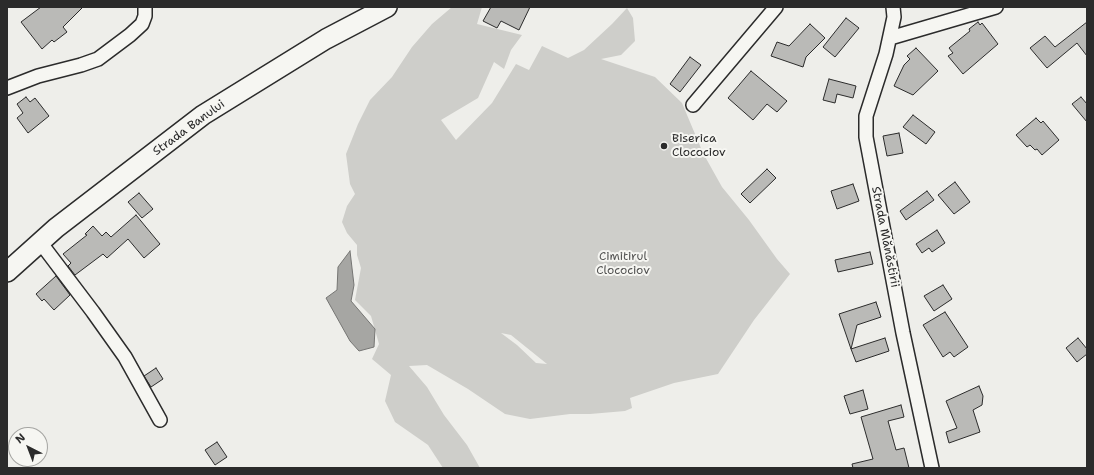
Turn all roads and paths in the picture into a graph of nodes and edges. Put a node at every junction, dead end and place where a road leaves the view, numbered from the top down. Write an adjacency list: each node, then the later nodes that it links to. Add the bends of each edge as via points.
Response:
1 (145, 7): 7 (street, via 146,16 142,24 98,59 38,76)
2 (386, 7): 9 (street, Strada Banului, via 326,38 203,114)
3 (776, 7): 8 (street)
4 (893, 7): 6 (street, Strada Mănăstirii, via 894,18)
5 (996, 7): 6 (street)
6 (890, 38): 12 (street, Strada Mănăstirii, via 866,116 866,137 903,333)
7 (7, 88)
8 (693, 105)
9 (40, 242): 10 (street, Strada Banului); 11 (street, via 125,357)
10 (7, 272)
11 (160, 420)
12 (932, 468)

